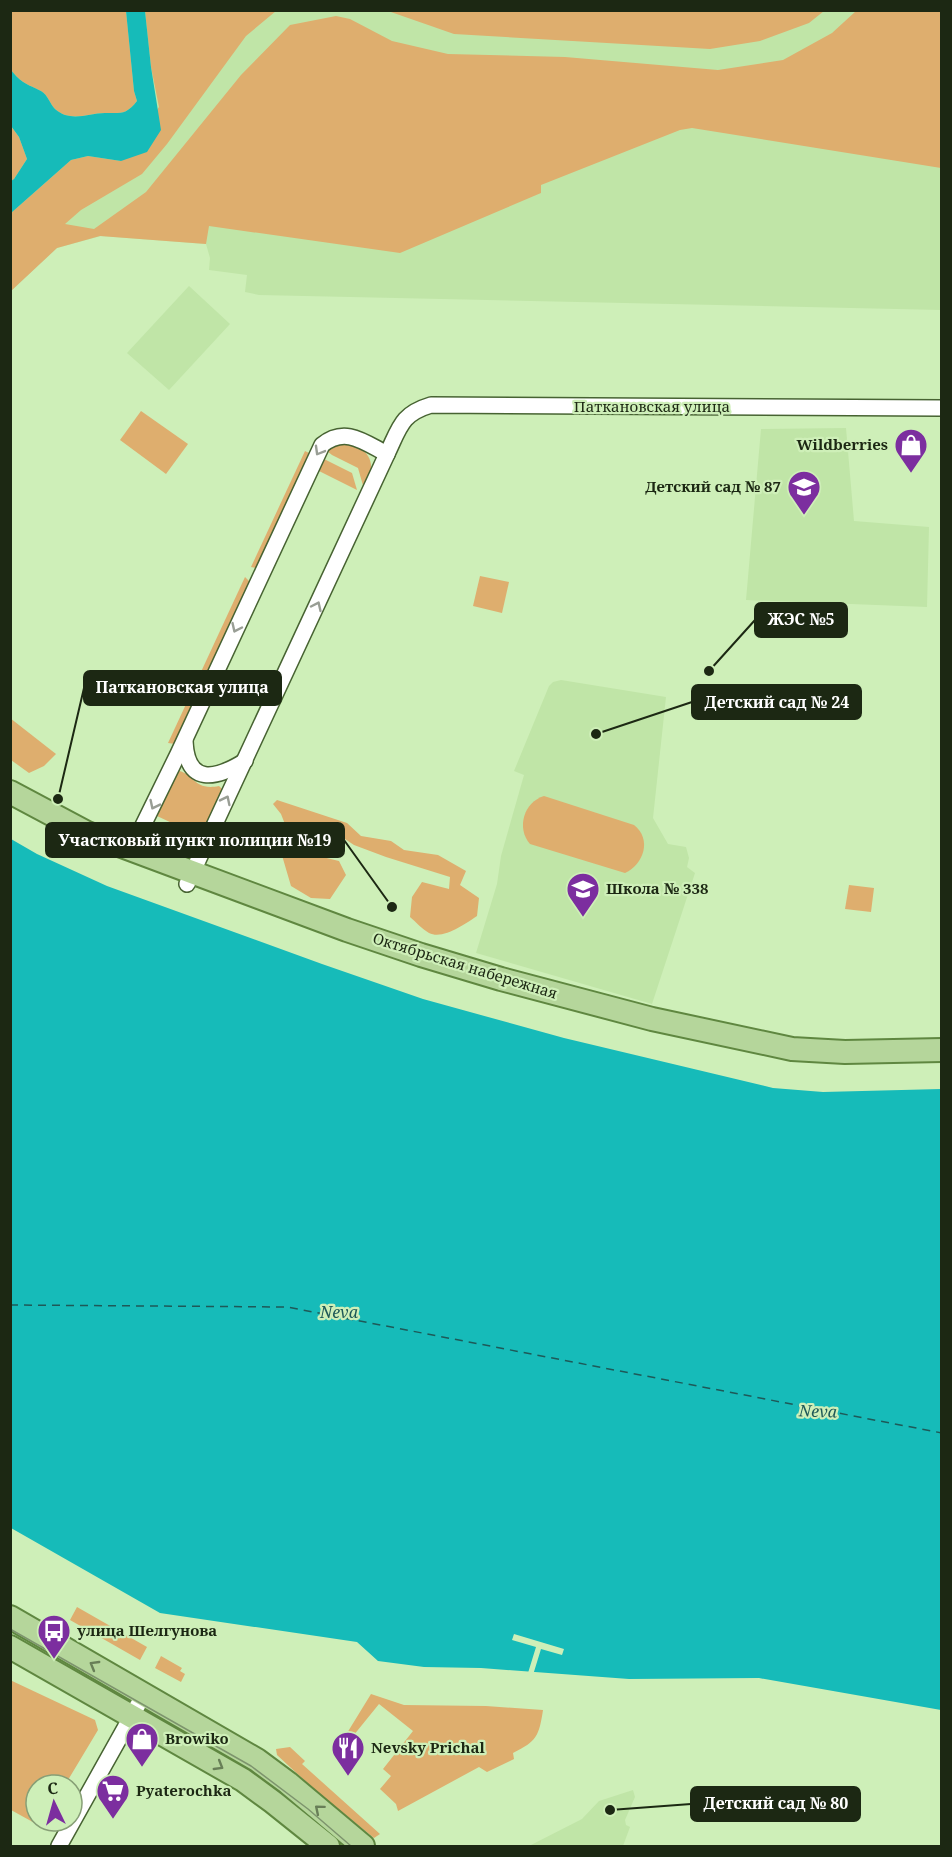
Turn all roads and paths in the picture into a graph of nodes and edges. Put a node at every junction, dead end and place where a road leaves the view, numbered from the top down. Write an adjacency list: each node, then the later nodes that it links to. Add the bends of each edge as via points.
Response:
1 (942, 408): 2 (street, Паткановская улица, via 431,405 410,414)
2 (387, 454): 3 (street, one-way to 3, via 340,435 330,437 322,445); 4 (street, Паткановская улица, one-way to 2)
3 (185, 739): 4 (street, via 191,764 205,775 228,771); 7 (street, one-way to 7)
4 (245, 760): 8 (street, Паткановская улица, one-way to 4)
5 (10, 792): 7 (main road, Октябрьская набережная, via 87,833)
6 (10, 810): 8 (main road, Октябрьская набережная, via 88,848)
7 (131, 850): 8 (main road, Октябрьская набережная)
8 (190, 878): 9 (main road, Октябрьская набережная, via 422,955 684,1027 817,1052); 10 (main road, Октябрьская набережная, via 343,944 429,974 695,1044 814,1067)
9 (942, 1050)
10 (942, 1064)
11 (10, 1617): 13 (main road, one-way to 11)
12 (10, 1647): 14 (main road)
13 (144, 1694): 14 (street); 17 (main road, one-way to 13, via 257,1760)
14 (132, 1716): 15 (street); 16 (main road, one-way to 16, via 243,1780)
15 (59, 1846)
16 (328, 1846)
17 (363, 1846)

